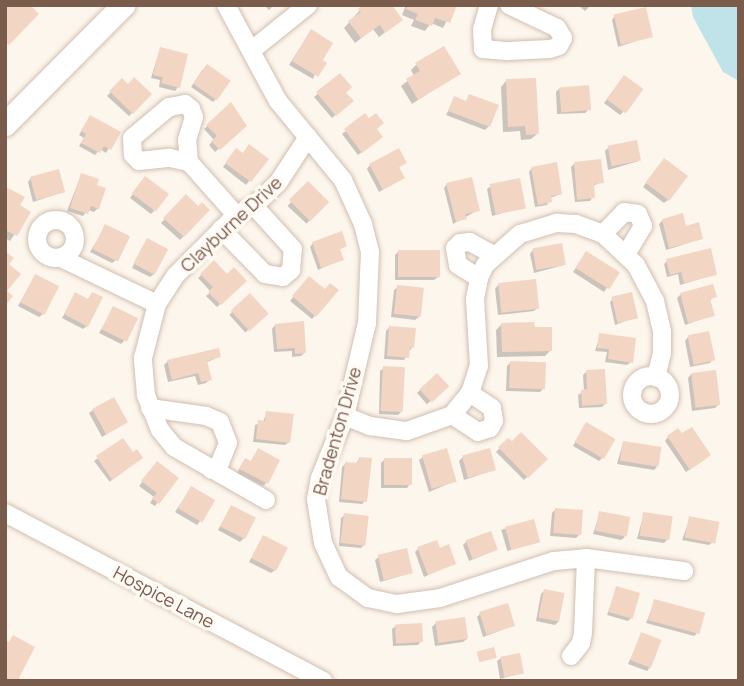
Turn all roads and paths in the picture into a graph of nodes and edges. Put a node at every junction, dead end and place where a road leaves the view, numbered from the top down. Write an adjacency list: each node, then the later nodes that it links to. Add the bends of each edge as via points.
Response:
1 (123, 5): 7 (street)
2 (226, 5): 6 (street, Bradenton Drive)
3 (308, 5): 6 (street)
4 (489, 5): 5 (street, via 482,29 483,49 559,46 563,38 557,28)
5 (509, 5)
6 (252, 50): 8 (street, Bradenton Drive, via 278,102)
7 (5, 124)
8 (308, 137): 10 (street, Clayburne Drive, via 278,183); 23 (street, Bradenton Drive, via 343,180 370,252 368,312)
9 (189, 162): 11 (street)
10 (254, 206): 11 (street, Clayburne Drive); 12 (street, via 293,249 291,270 283,277 265,274)
11 (236, 215): 12 (street, Clayburne Drive)
12 (221, 229): 18 (street, Clayburne Drive, via 175,276)
13 (603, 234): 14 (street); 14 (street, via 624,212 638,214 643,226); 15 (street, via 576,224 545,226 520,234)
14 (626, 254): 19 (street, via 655,301 663,342)
15 (494, 255): 17 (street); 17 (street, via 470,242 455,248 458,265)
16 (61, 258): 18 (street)
17 (479, 278): 20 (street, via 475,299 479,366)
18 (157, 304): 21 (street, Clayburne Drive, via 143,358)
19 (656, 377)
20 (470, 393): 22 (street); 22 (street, via 492,408 490,428 478,432)
21 (150, 408): 24 (street, Clayburne Drive, via 174,446); 24 (street, via 220,422 228,443 220,463)
22 (452, 415): 23 (street, via 407,431 370,426)
23 (345, 416): 27 (street, Bradenton Drive, via 320,478 316,514 331,564 349,586 368,598 397,604 440,598 554,561)
24 (211, 470): 25 (street, Clayburne Drive)
25 (266, 500)
26 (5, 513): 30 (street, Hospice Lane)
27 (586, 558): 28 (street, Bradenton Drive); 29 (street, via 583,632)
28 (684, 571)
29 (571, 656)
30 (323, 681)

